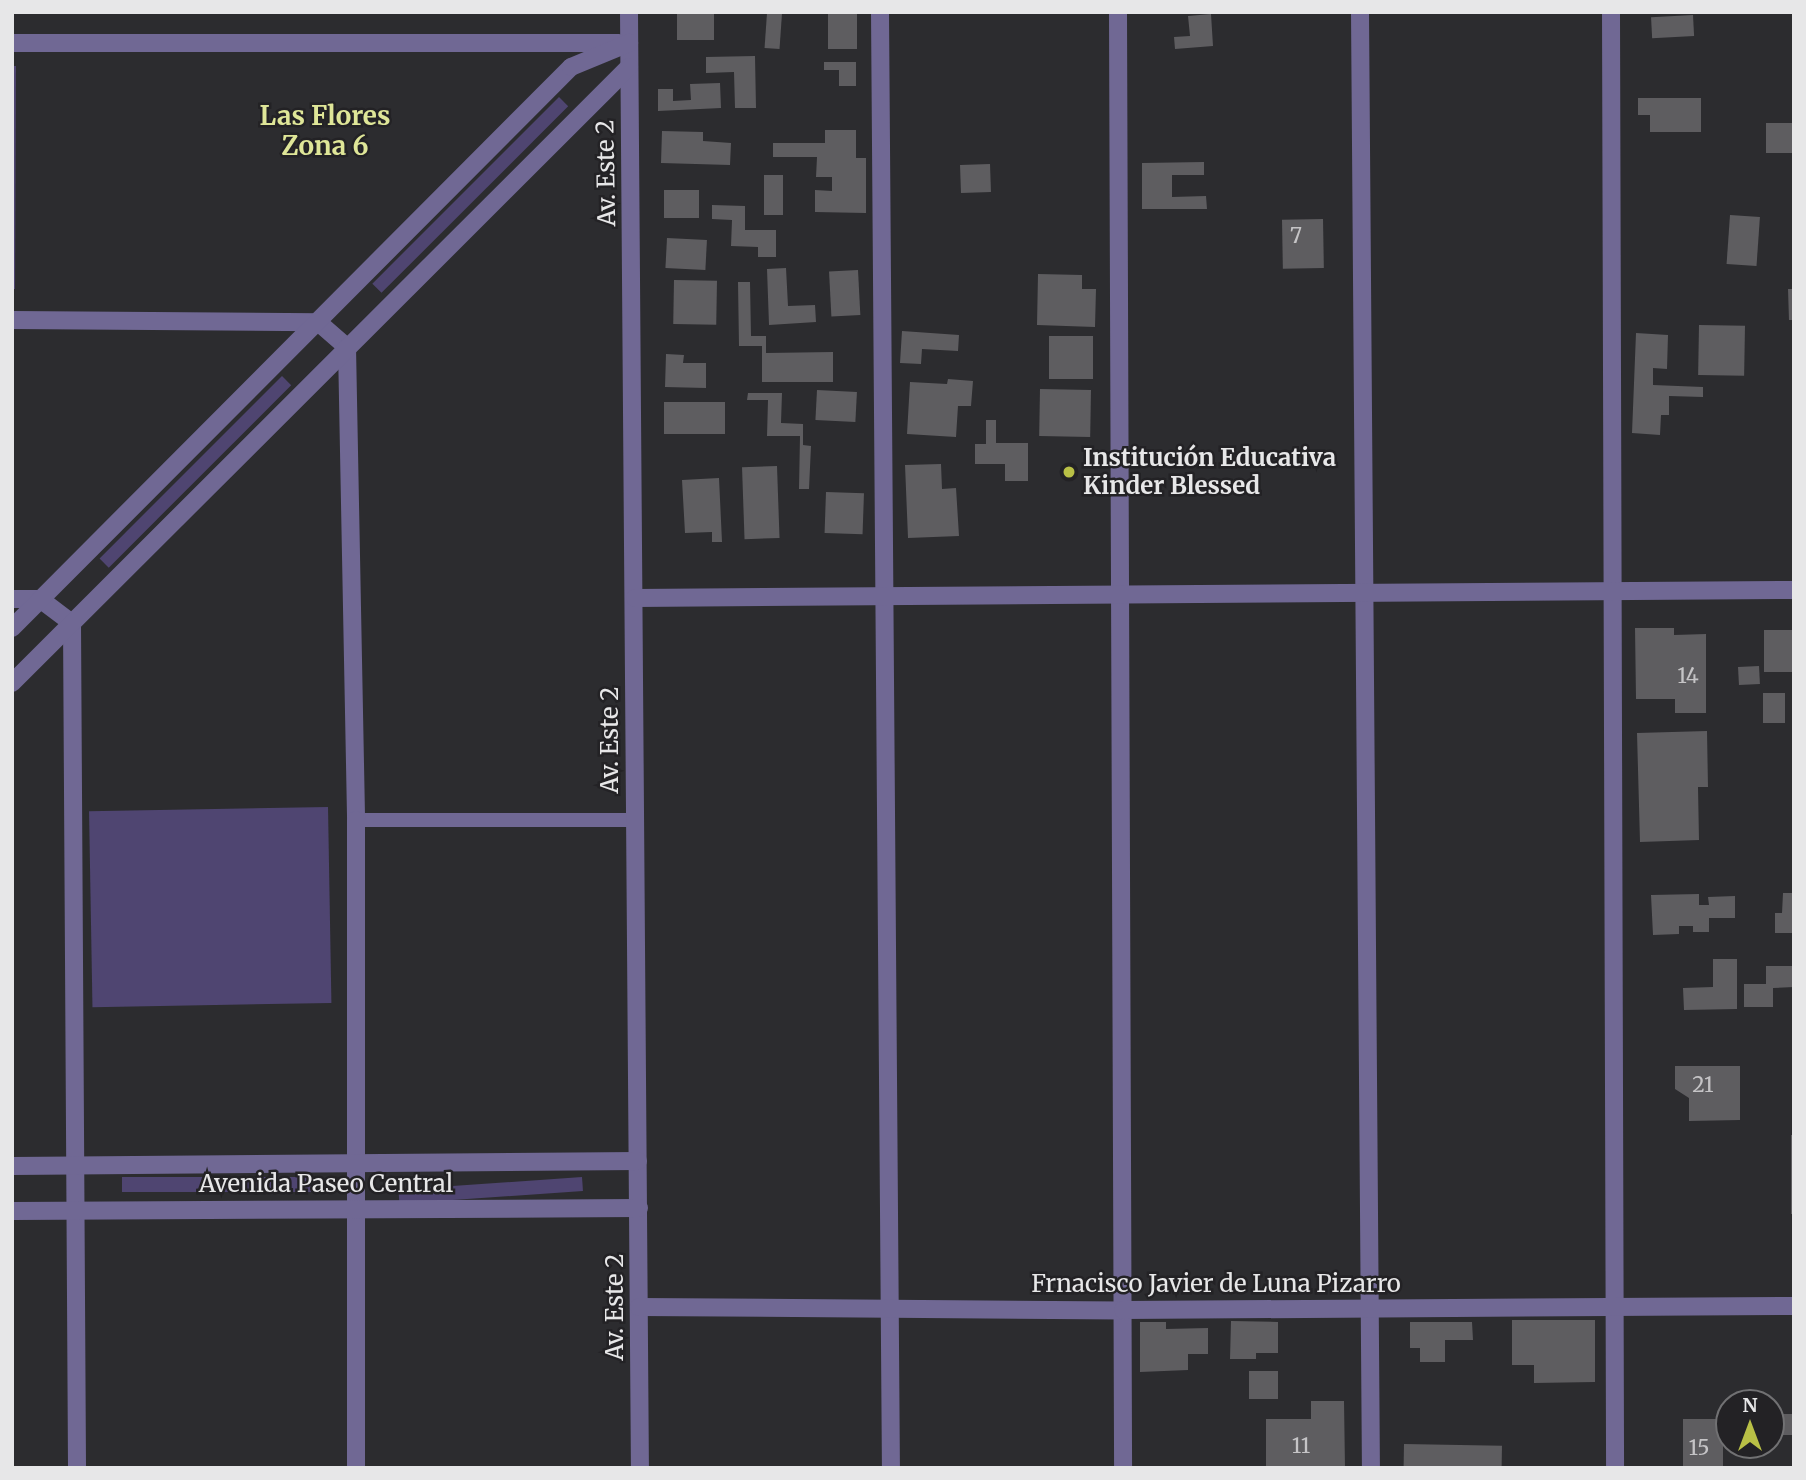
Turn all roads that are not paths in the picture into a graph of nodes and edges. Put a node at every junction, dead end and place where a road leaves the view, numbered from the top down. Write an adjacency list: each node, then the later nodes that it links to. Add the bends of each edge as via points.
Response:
1 (629, 12): 7 (street, Av. Este 2)
2 (880, 12): 17 (street)
3 (1118, 12): 15 (street)
4 (1360, 12): 12 (street)
5 (1611, 12): 13 (street)
6 (12, 43): 7 (street)
7 (629, 43): 8 (street, Av. Este 2); 10 (street, via 571,67)
8 (629, 67): 11 (street); 16 (street, Av. Este 2)
9 (12, 320): 10 (street)
10 (318, 322): 11 (street); 19 (street)
11 (347, 348): 20 (street); 23 (street)
12 (1365, 590): 13 (street); 15 (street); 35 (street)
13 (1615, 590): 14 (street); 36 (street)
14 (1794, 590)
15 (1118, 596): 17 (street); 38 (street)
16 (635, 598): 17 (street); 24 (street, Av. Este 2)
17 (883, 598): 37 (street)
18 (12, 599): 19 (street)
19 (40, 600): 20 (street); 21 (street)
20 (72, 623): 22 (street); 28 (street)
21 (12, 628)
22 (12, 683)
23 (356, 820): 24 (lane); 26 (street)
24 (634, 820): 25 (street, Av. Este 2)
25 (638, 1161): 26 (street, Avenida Paseo Central); 30 (street, Av. Este 2)
26 (355, 1163): 28 (street, Avenida Paseo Central); 29 (street)
27 (12, 1166): 28 (street, Avenida Paseo Central)
28 (78, 1166): 31 (street)
29 (355, 1207): 30 (street, Avenida Paseo Central); 31 (street, Avenida Paseo Central); 40 (street)
30 (639, 1208): 34 (street, Av. Este 2)
31 (77, 1210): 32 (street, Avenida Paseo Central); 39 (street)
32 (12, 1211)
33 (1794, 1306): 36 (street, Frnacisco Javier de Luna Pizarro)
34 (639, 1307): 37 (street, Frnacisco Javier de Luna Pizarro); 41 (street, Av. Este 2)
35 (1371, 1307): 36 (street, Frnacisco Javier de Luna Pizarro); 38 (street, Frnacisco Javier de Luna Pizarro); 44 (street)
36 (1614, 1307): 45 (street)
37 (891, 1308): 38 (street, Frnacisco Javier de Luna Pizarro); 42 (street)
38 (1123, 1310): 43 (street)
39 (77, 1468)
40 (356, 1468)
41 (640, 1468)
42 (891, 1468)
43 (1123, 1468)
44 (1371, 1468)
45 (1615, 1468)

